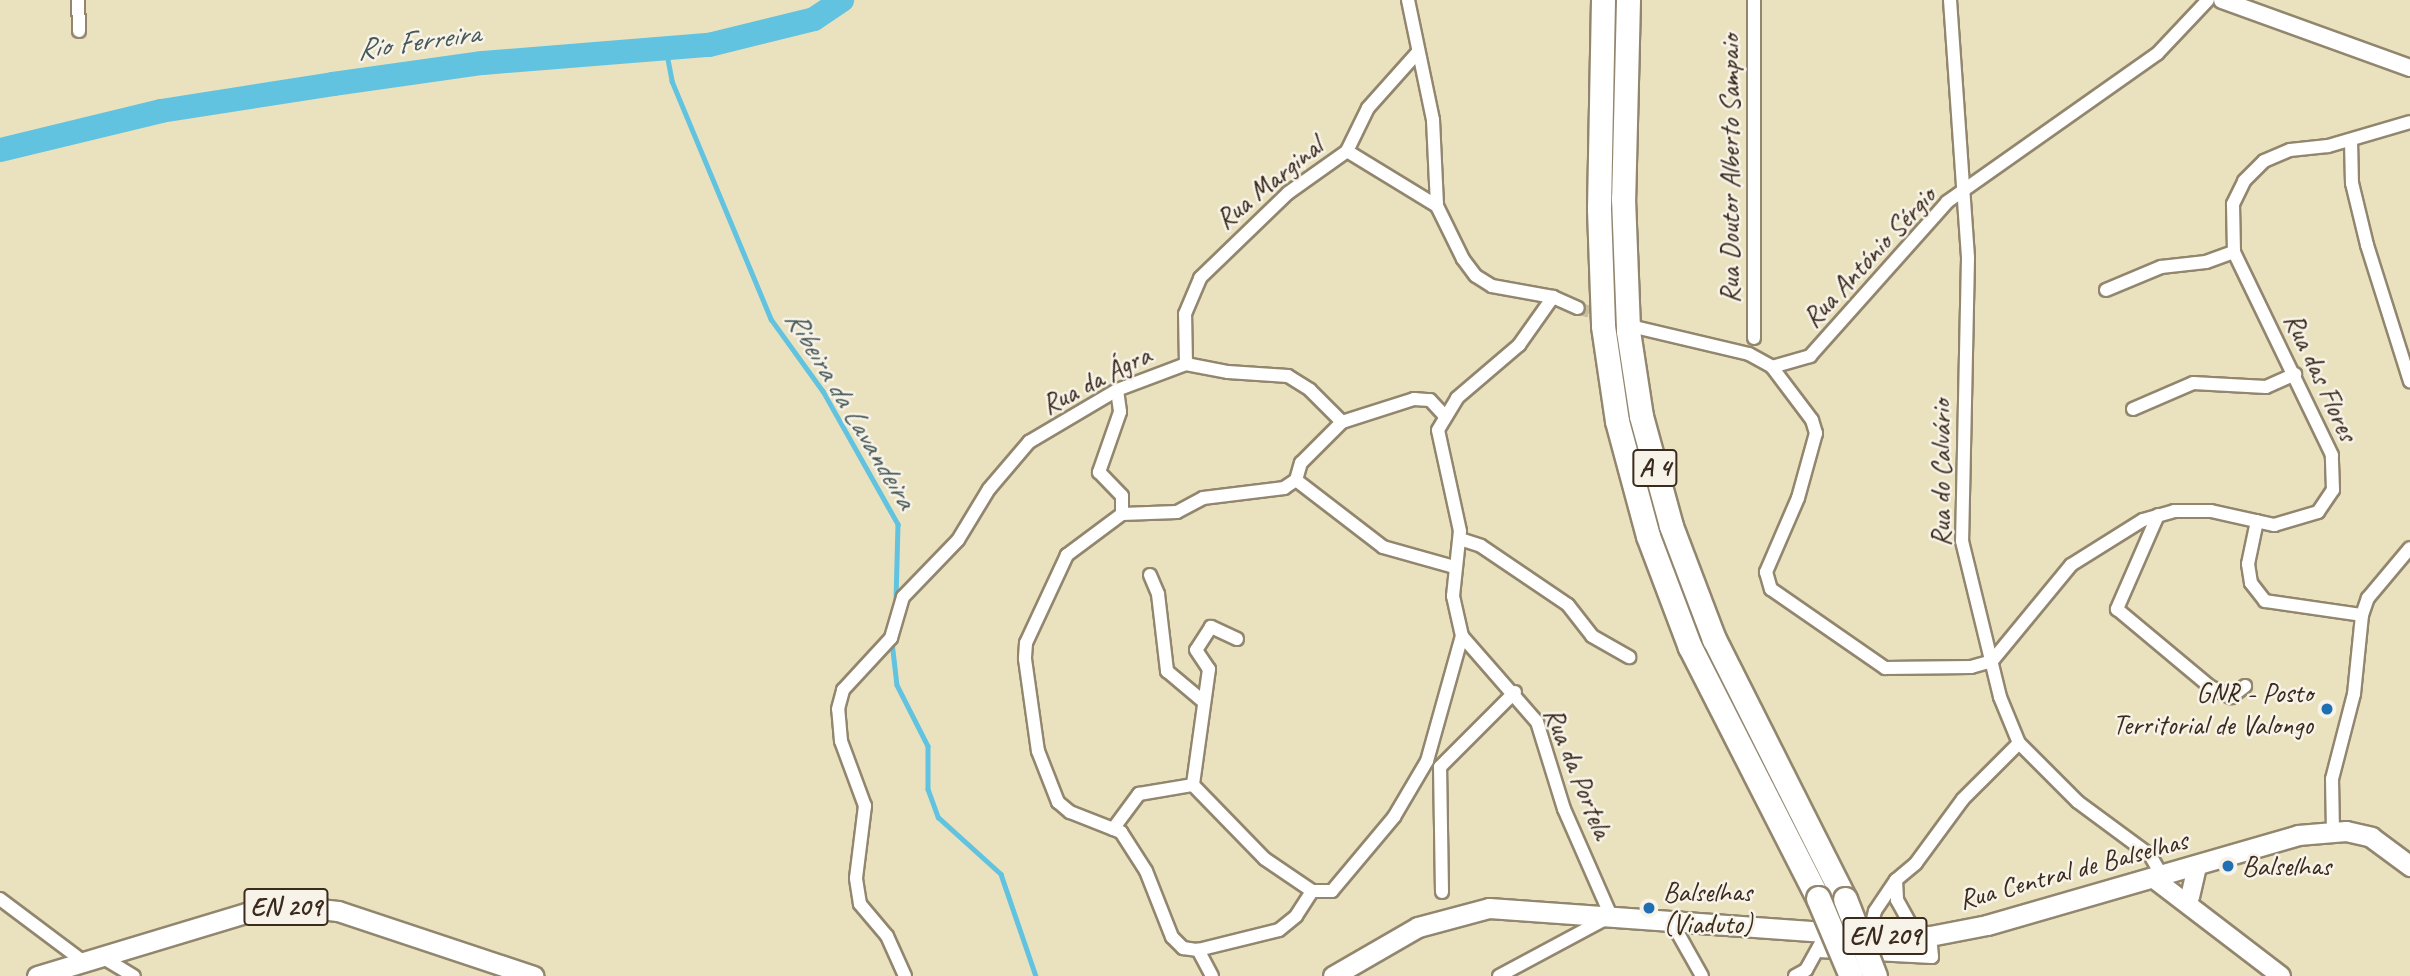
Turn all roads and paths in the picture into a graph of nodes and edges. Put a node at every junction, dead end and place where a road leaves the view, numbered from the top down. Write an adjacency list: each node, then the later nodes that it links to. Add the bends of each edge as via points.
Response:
1 (78, 0): 9 (street)
2 (1408, 0): 10 (street)
3 (1602, 0): 76 (highway, A 4, bridge, via 1599,209 1603,326 1617,421 1648,536 1690,648 1818,898)
4 (1628, 0): 77 (highway, A 4, bridge, via 1623,198 1628,331 1641,416 1671,526 1714,639 1845,899)
5 (1754, 0): 22 (street, Rua Doutor Alberto Sampaio)
6 (1950, 0): 15 (street, Rua do Calvário)
7 (2208, 0): 15 (street, Rua António Sérgio, via 2157,54)
8 (2222, 0): 11 (street)
9 (79, 31)
10 (1418, 52): 14 (street, Rua Marginal, via 1368,108); 16 (street, via 1433,120)
11 (2410, 68)
12 (2410, 122): 13 (street, Rua das Flores)
13 (2351, 140): 17 (street, Rua das Flores, via 2290,150 2264,161 2244,181 2233,204); 26 (street, via 2352,183 2367,245)
14 (1347, 151): 16 (street); 23 (street, Rua Marginal, via 1288,193 1200,278 1185,314)
15 (1964, 194): 24 (street, Rua António Sérgio, via 1947,202 1810,356); 43 (street, Rua do Calvário, via 1968,257 1962,541)
16 (1437, 206): 19 (street, via 1476,276 1492,286)
17 (2234, 252): 18 (street, via 2206,262 2161,267); 25 (street, Rua das Flores)
18 (2106, 290)
19 (1553, 297): 20 (street); 29 (street, via 1519,345)
20 (1578, 308)
21 (1639, 328): 24 (street, via 1749,354)
22 (1754, 338)
23 (1186, 363): 27 (street, Rua da Ágra); 30 (street, Rua da Ágra, via 1287,376 1310,390)
24 (1772, 368): 43 (street, via 1812,420 1816,433 1798,498 1766,572 1771,589 1885,668 1971,667)
25 (2295, 374): 28 (street, via 2266,387 2193,383); 34 (street, Rua das Flores, via 2332,454 2333,490 2318,512 2294,522)
26 (2410, 381)
27 (1117, 390): 32 (street, via 1120,412 1099,472 1122,496); 70 (street, Rua da Ágra, via 1030,442 989,489 958,540 904,597 891,638 843,690 838,709 841,741 865,806 856,878 860,904 887,936)
28 (2133, 409)
29 (1444, 415): 30 (street, via 1430,400 1414,399); 35 (street, via 1440,450)
30 (1342, 422): 31 (street, via 1301,463)
31 (1296, 480): 32 (street, via 1284,488 1203,498 1177,512); 37 (street, via 1383,547)
32 (1122, 514): 51 (street, via 1067,555 1027,643 1025,659 1047,781 1070,811)
33 (2158, 516): 34 (street, Rua das Flores, via 2211,511); 43 (street, via 2071,565); 44 (street, via 2118,609 2209,686 2231,697)
34 (2257, 521): 39 (street, via 2248,564 2251,583 2264,601)
35 (1460, 539): 37 (street); 42 (street, via 1481,546 1568,605 1592,636)
36 (2410, 548): 39 (street, via 2368,598)
37 (1454, 568): 40 (street, via 1456,621)
38 (1150, 575): 46 (street, via 1158,594 1167,671)
39 (2362, 615): 52 (street, via 2354,694 2332,779)
40 (1462, 636): 45 (street, Rua da Portela); 48 (street)
41 (1237, 639): 46 (street, via 1211,627 1196,650 1209,669)
42 (1629, 657)
43 (1992, 661): 47 (street, Rua do Calvário)
44 (2245, 687)
45 (1515, 692): 49 (street); 60 (street, Rua da Portela, via 1537,722 1564,809)
46 (1204, 702): 50 (street)
47 (2020, 743): 54 (street, Rua do Calvário, via 2078,802); 55 (street, via 1963,799 1916,863)
48 (1427, 761): 49 (street); 56 (street, via 1394,817 1332,891)
49 (1440, 767): 57 (street)
50 (1193, 785): 51 (street, via 1139,794); 56 (street, via 1265,859)
51 (1114, 829): 65 (street, via 1121,832 1146,871 1172,937 1183,948)
52 (2333, 831): 53 (main road, Rua Central de Balselhas / EN 209, via 2371,837); 54 (main road, Rua Central de Balselhas / EN 209, via 2298,835)
53 (2410, 866)
54 (2172, 873): 59 (main road); 59 (main road); 63 (main road, Rua Central de Balselhas / EN 209, via 1987,925)
55 (1896, 880): 62 (street, via 1875,911); 63 (street, via 1897,900)
56 (1312, 891): 65 (street, via 1296,916 1279,930)
57 (1442, 892)
58 (0, 899): 66 (street)
59 (2202, 914): 78 (main road)
60 (1611, 916): 61 (main road, Rua Central de Balselhas / EN 209); 72 (main road, Rua Central de Balselhas / EN 209, via 1489,908 1467,911 1418,927); 73 (street)
61 (1671, 921): 64 (main road, Rua Central de Balselhas / EN 209); 74 (street)
62 (1875, 935): 63 (main road, Rua Central de Balselhas / EN 209); 64 (main road, Rua Central de Balselhas / EN 209)
63 (1923, 936): 64 (street, via 1932,957)
64 (1821, 942): 75 (street, via 1806,970)
65 (1198, 950): 71 (street)
66 (93, 959): 67 (main road, EN 209); 68 (street); 69 (main road, EN 209, via 246,913 292,906 338,911)
67 (37, 976)
68 (134, 976)
69 (533, 976)
70 (905, 976)
71 (1212, 976)
72 (1333, 976)
73 (1499, 976)
74 (1702, 976)
75 (1795, 976)
76 (1851, 976)
77 (1875, 976)
78 (2281, 976)

